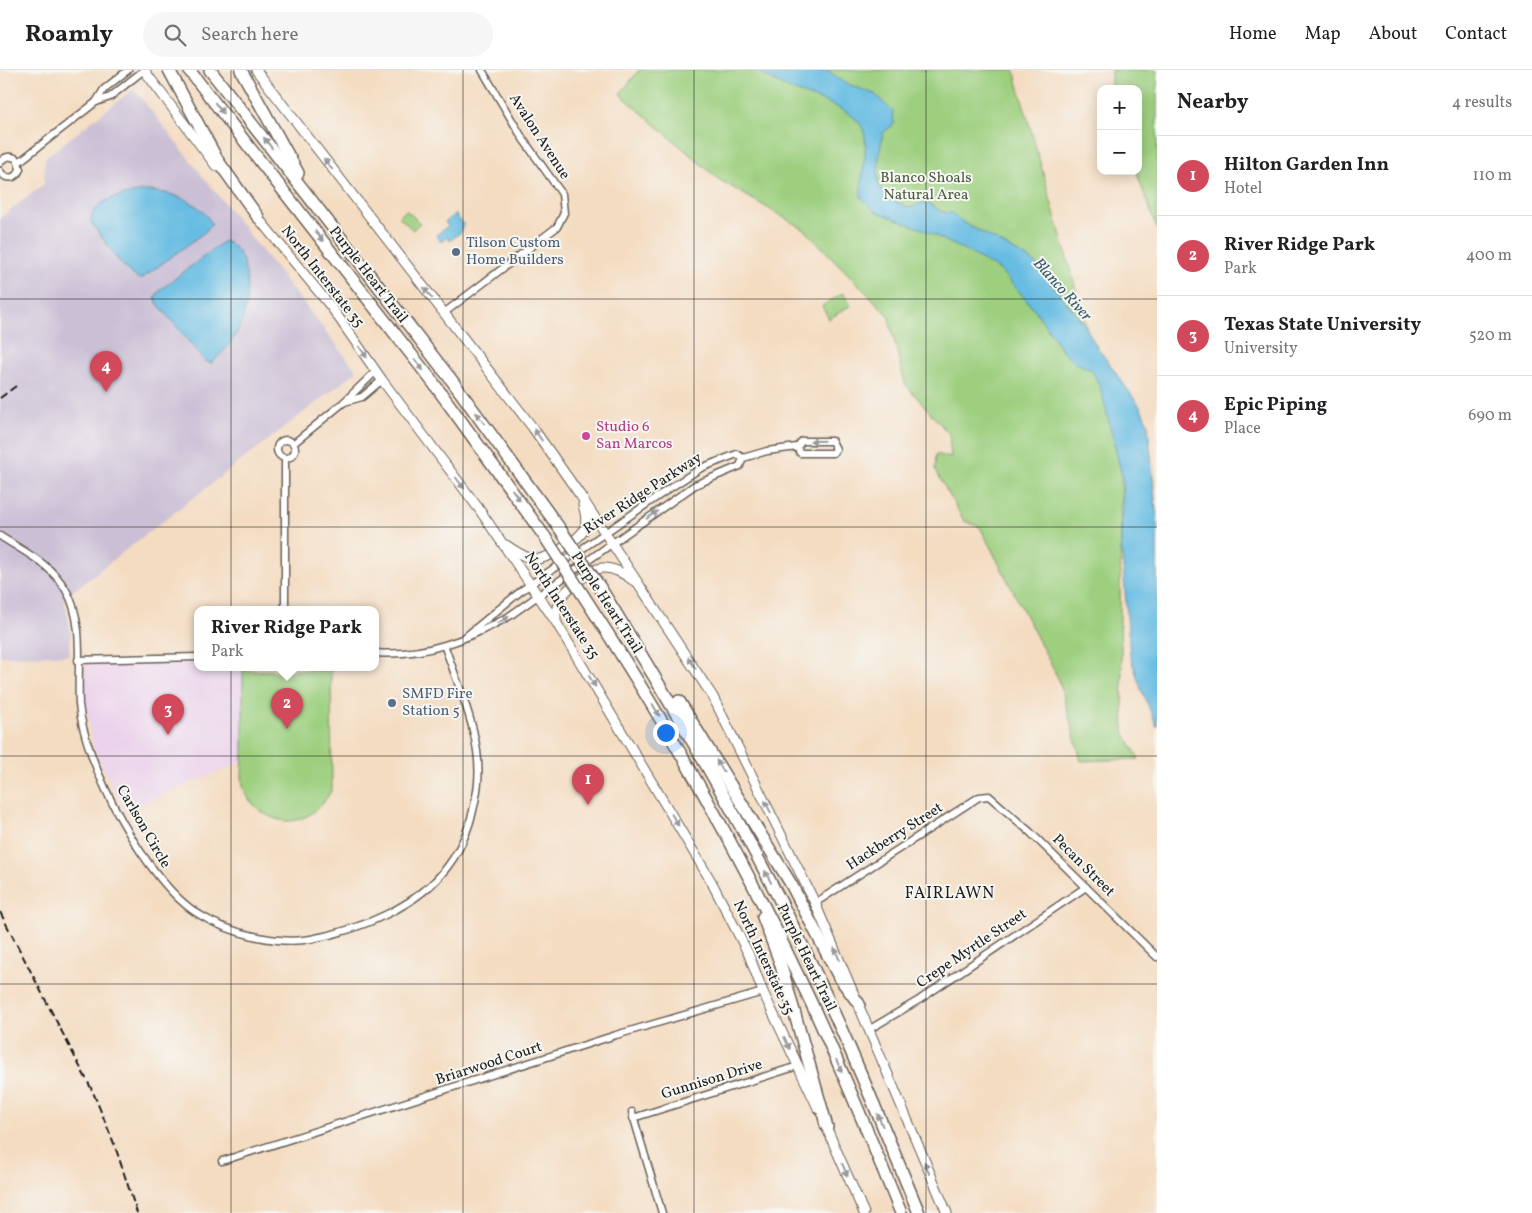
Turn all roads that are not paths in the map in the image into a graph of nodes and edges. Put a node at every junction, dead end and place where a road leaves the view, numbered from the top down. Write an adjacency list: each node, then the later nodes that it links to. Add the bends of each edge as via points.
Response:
1 (128, 70): 9 (street, via 104,89)
2 (144, 70): 9 (street, via 110,97); 14 (main road, North Interstate 35)
3 (169, 70): 14 (highway, via 218,161)
4 (189, 70): 40 (highway, Purple Heart Trail, one-way to 40, bridge, via 432,381 546,537 661,719)
5 (210, 70): 13 (highway, Purple Heart Trail, one-way to 5)
6 (241, 70): 13 (highway)
7 (256, 70): 15 (main road, one-way to 7)
8 (482, 70): 15 (street, Avalon Avenue, via 523,139 562,194 564,213 557,227)
9 (96, 102): 10 (street)
10 (19, 162): 11 (street, via 8,156); 12 (street, via 20,169 15,176 5,177)
11 (0, 163)
12 (0, 172)
13 (319, 209): 30 (highway, Purple Heart Trail, one-way to 13, bridge, via 493,434)
14 (258, 217): 16 (main road, North Interstate 35, one-way to 16, via 332,308)
15 (444, 313): 23 (main road, one-way to 15)
16 (376, 371): 17 (main road, North Interstate 35); 18 (street)
17 (382, 380): 18 (street, via 362,397); 27 (main road, North Interstate 35, one-way to 27)
18 (343, 403): 19 (street)
19 (294, 443): 21 (street, via 294,453); 21 (street, via 286,439 279,443 277,451)
20 (797, 447): 20 (street, River Ridge Parkway, one-way to 20, via 800,453 811,454 832,453 836,449 832,441 802,441); 22 (street, River Ridge Parkway)
21 (285, 458): 32 (street)
22 (743, 458): 24 (street, River Ridge Parkway, via 737,454 701,468); 26 (street, River Ridge Parkway, one-way to 22, via 696,485 740,466)
23 (580, 495): 24 (main road); 27 (main road, via 586,514 581,534 546,558 534,559)
24 (605, 533): 26 (main road); 29 (street, River Ridge Parkway)
25 (0, 536): 38 (street, Carlson Circle, via 53,571 67,592 76,619)
26 (612, 543): 28 (main road); 31 (street, River Ridge Parkway)
27 (504, 544): 29 (main road, North Interstate 35)
28 (637, 582): 33 (main road, via 618,570 594,570 564,592 556,610); 42 (main road, one-way to 28, via 713,697)
29 (531, 585): 31 (main road, North Interstate 35); 34 (street, River Ridge Parkway)
30 (599, 586): 45 (highway, one-way to 30, via 839,977 791,884 726,775 647,651); 53 (highway, Purple Heart Trail, one-way to 30, via 840,1025 771,884 686,728)
31 (538, 595): 33 (main road, North Interstate 35); 34 (street, River Ridge Parkway, one-way to 31, via 493,626)
32 (285, 606)
33 (556, 622): 44 (main road, North Interstate 35, one-way to 44, via 711,881 749,955)
34 (464, 637): 35 (street, River Ridge Parkway)
35 (445, 647): 36 (street, River Ridge Parkway); 38 (street, Carlson Circle, via 474,734 478,760 478,788 462,841 449,866 415,898 370,922 310,939 266,938 236,932 198,915 175,898 152,872 90,757 82,727)
36 (379, 653)
37 (194, 657): 38 (street)
38 (78, 660)
39 (989, 796): 41 (street, Pecan Street); 42 (street, Hackberry Street, via 979,797)
40 (742, 864): 48 (highway, via 780,962); 52 (highway, Purple Heart Trail, one-way to 52, via 808,996)
41 (1086, 887): 43 (street, Pecan Street); 46 (street, Crepe Myrtle Street)
42 (815, 903): 45 (main road, one-way to 42)
43 (1157, 957)
44 (763, 992): 47 (main road, North Interstate 35, one-way to 47); 49 (street, Briarwood Court, via 616,1035)
45 (859, 1004): 46 (main road)
46 (870, 1029): 54 (main road, one-way to 46)
47 (798, 1066): 48 (main road, North Interstate 35); 50 (street, Gunnison Drive, via 632,1115)
48 (827, 1127): 51 (main road, North Interstate 35, one-way to 51)
49 (222, 1161)
50 (662, 1213)
51 (864, 1213)
52 (901, 1213)
53 (920, 1213)
54 (946, 1213)

